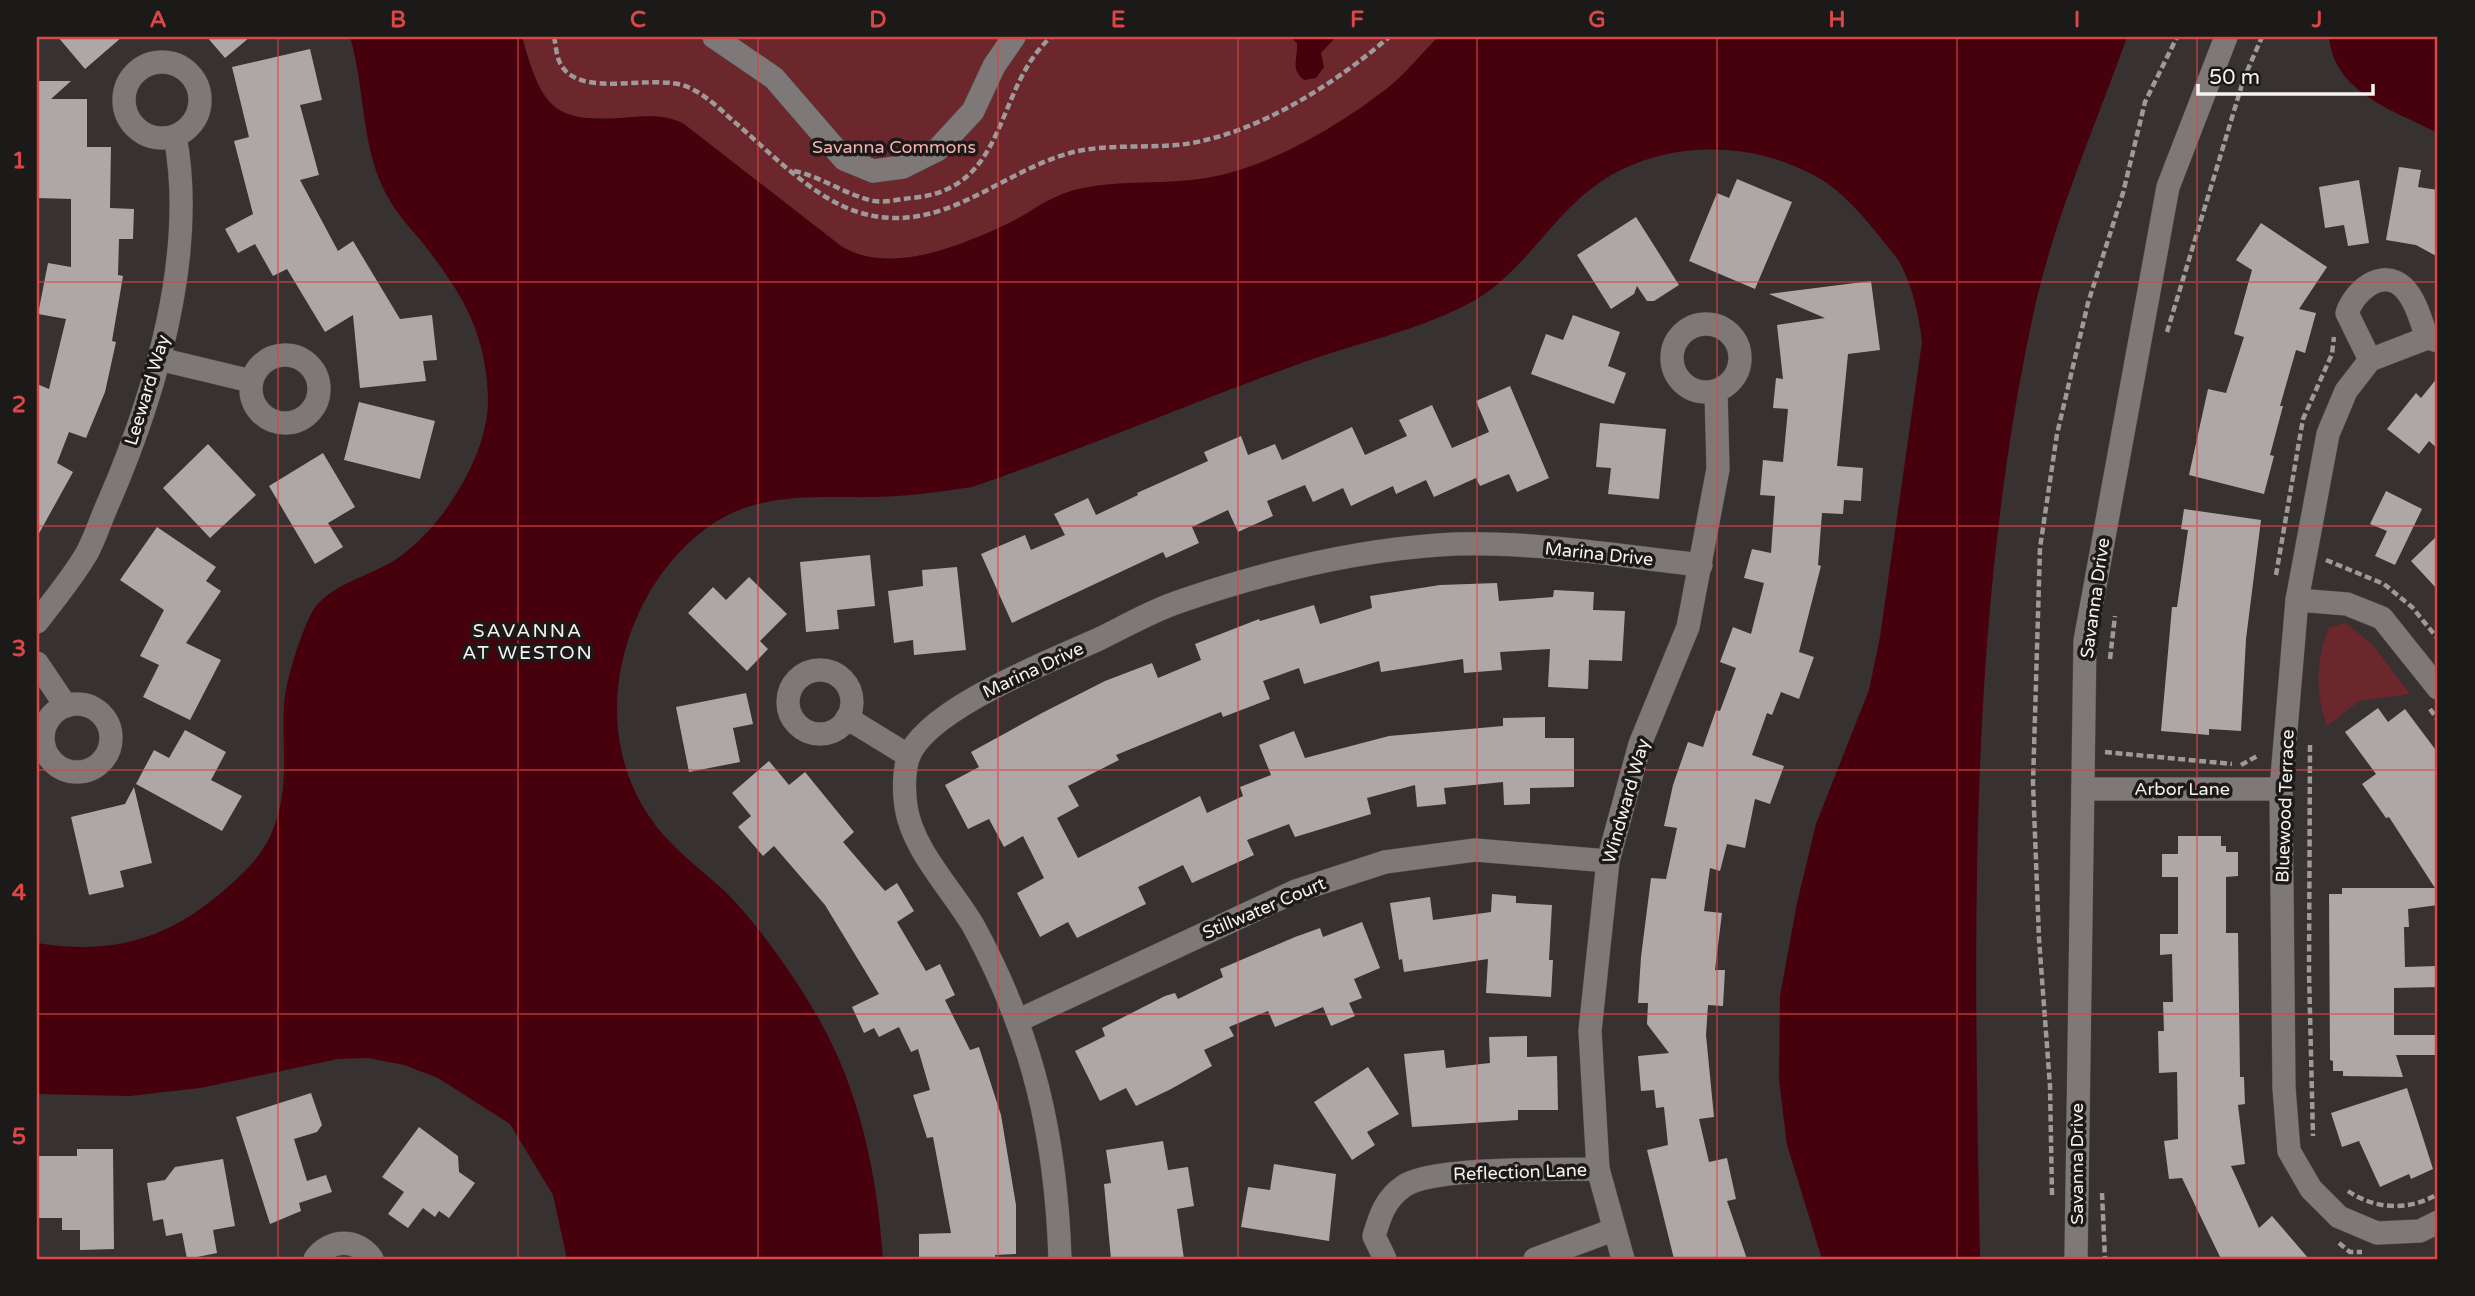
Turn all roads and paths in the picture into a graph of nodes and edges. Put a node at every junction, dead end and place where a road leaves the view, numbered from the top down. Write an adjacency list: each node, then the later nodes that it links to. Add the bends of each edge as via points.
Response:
1 (714, 37): 2 (street, via 774,78 844,159 873,171 903,167 937,150 973,111 994,65)
2 (1014, 37)
3 (2226, 37): 29 (street, Savanna Drive, via 2168,187 2160,228 2085,641)
4 (2262, 37): 7 (path, via 2244,78)
5 (175, 136): 9 (street, Leeward Way, via 180,236)
6 (2336, 327): 16 (path, via 2332,354 2303,419)
7 (2166, 335)
8 (2433, 339): 10 (street); 10 (street, via 2402,286 2374,282 2351,301 2347,313)
9 (159, 359): 11 (street); 19 (street, Leeward Way, via 121,474 87,552)
10 (2370, 360): 17 (street, Bluewood Terrace, via 2346,391 2328,434)
11 (251, 381)
12 (1716, 391): 15 (street, Windward Way, via 1718,469)
13 (2327, 549): 14 (path)
14 (2325, 560)
15 (1701, 565): 28 (street, Marina Drive, via 1540,548 1439,544 1314,563 1178,601 977,696 931,728); 31 (street, Windward Way, via 1688,627 1640,744)
16 (2275, 587)
17 (2298, 600): 22 (street, via 2347,604 2382,618); 30 (street, Bluewood Terrace)
18 (2117, 602): 21 (path)
19 (37, 622)
20 (37, 663): 23 (street)
21 (2108, 670)
22 (2438, 688)
23 (66, 706)
24 (848, 718): 28 (street)
25 (2310, 740): 33 (path)
26 (2260, 744): 27 (path, via 2259,758 2241,765)
27 (2098, 752)
28 (909, 756): 32 (street, via 906,809 919,841 973,927)
29 (2083, 789): 30 (street, Arbor Lane); 45 (street, Savanna Drive)
30 (2281, 789): 37 (street, Bluewood Terrace, via 2284,1088 2289,1150 2311,1189 2339,1217 2377,1233 2420,1231)
31 (1608, 860): 32 (street, Stillwater Court, via 1475,850 1385,862 1296,891); 34 (street, Windward Way, via 1590,1031)
32 (1019, 1020): 41 (street, via 1044,1106 1058,1193)
33 (2314, 1146)
34 (1598, 1169): 38 (street, Windward Way); 42 (street, Reflection Lane, via 1453,1173 1405,1185 1383,1207 1374,1236)
35 (2343, 1188): 36 (path, via 2360,1200 2391,1208)
36 (2438, 1194)
37 (2438, 1222)
38 (1612, 1230): 43 (street); 44 (street, Windward Way)
39 (316, 1259): 40 (street, via 326,1248 350,1243)
40 (372, 1259)
41 (1060, 1259)
42 (1385, 1259)
43 (1535, 1259)
44 (1623, 1259)
45 (2076, 1259)

